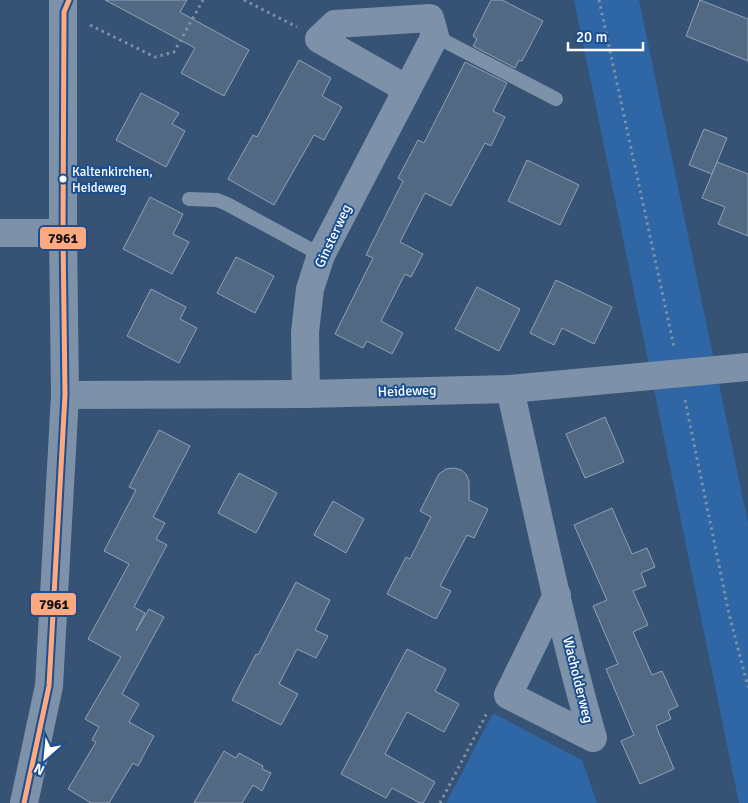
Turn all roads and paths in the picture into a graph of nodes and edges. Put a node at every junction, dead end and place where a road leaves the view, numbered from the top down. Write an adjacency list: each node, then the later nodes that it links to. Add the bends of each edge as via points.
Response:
1 (203, 0): 4 (path, via 174,52 155,57)
2 (244, 0): 6 (path)
3 (599, 0): 14 (path)
4 (65, 4): 11 (street)
5 (435, 36): 6 (street, via 430,18 336,24); 7 (street, Ginsterweg); 8 (lane)
6 (320, 39): 7 (street)
7 (407, 89): 12 (street, Ginsterweg)
8 (556, 99)
9 (189, 200): 12 (lane, via 217,200)
10 (0, 233): 11 (street)
11 (63, 233): 17 (street)
12 (322, 255): 16 (street, Ginsterweg, via 310,289 305,332)
13 (748, 367): 14 (street, Heideweg)
14 (680, 373): 15 (street, Heideweg); 19 (path, via 729,614)
15 (510, 388): 16 (street, Heideweg); 18 (street, Wacholderweg)
16 (306, 394): 17 (street, Heideweg)
17 (65, 395): 21 (street, via 49,686)
18 (557, 596): 20 (street); 20 (street, Wacholderweg, via 593,738)
19 (748, 687)
20 (508, 695): 22 (path, via 490,708)
21 (24, 803)
22 (440, 803)

